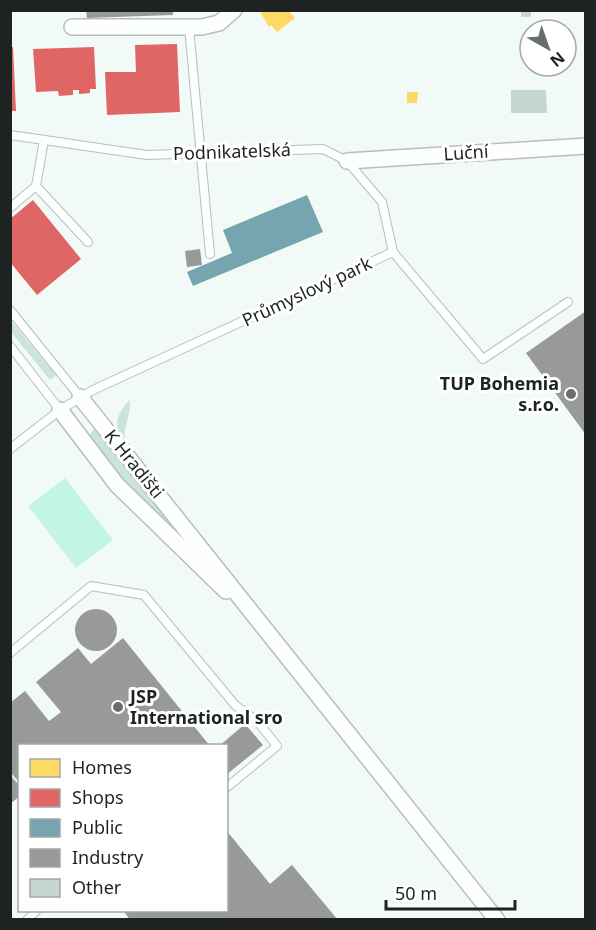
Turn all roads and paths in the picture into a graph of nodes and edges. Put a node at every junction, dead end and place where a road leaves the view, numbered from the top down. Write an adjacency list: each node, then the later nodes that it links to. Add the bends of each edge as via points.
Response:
1 (234, 10): 3 (street, via 219,23)
2 (72, 27): 3 (street)
3 (189, 27): 7 (lane)
4 (10, 135): 5 (lane, Podnikatelská)
5 (44, 140): 7 (lane, Podnikatelská, via 147,155); 9 (lane)
6 (585, 146): 8 (street, Luční)
7 (199, 153): 8 (lane, Podnikatelská, via 323,149); 13 (lane)
8 (347, 161): 12 (lane, Podnikatelská, via 382,202)
9 (36, 186): 10 (lane); 11 (lane)
10 (10, 208)
11 (88, 242)
12 (393, 252): 14 (lane, Průmyslový park, via 483,359); 17 (lane, Průmyslový park)
13 (210, 254)
14 (568, 302)
15 (10, 310): 17 (lane, K Hradišti)
16 (10, 346): 18 (lane, K Hradišti)
17 (80, 397): 18 (lane, Průmyslový park); 20 (street, K Hradišti)
18 (60, 410): 19 (lane, Průmyslový park); 20 (street, K Hradišti, via 117,485)
19 (10, 449)
20 (256, 619): 23 (street, K Hradišti)
21 (10, 653): 22 (lane, via 91,586 144,595 235,705 258,722 277,746)
22 (228, 786)
23 (493, 918)

